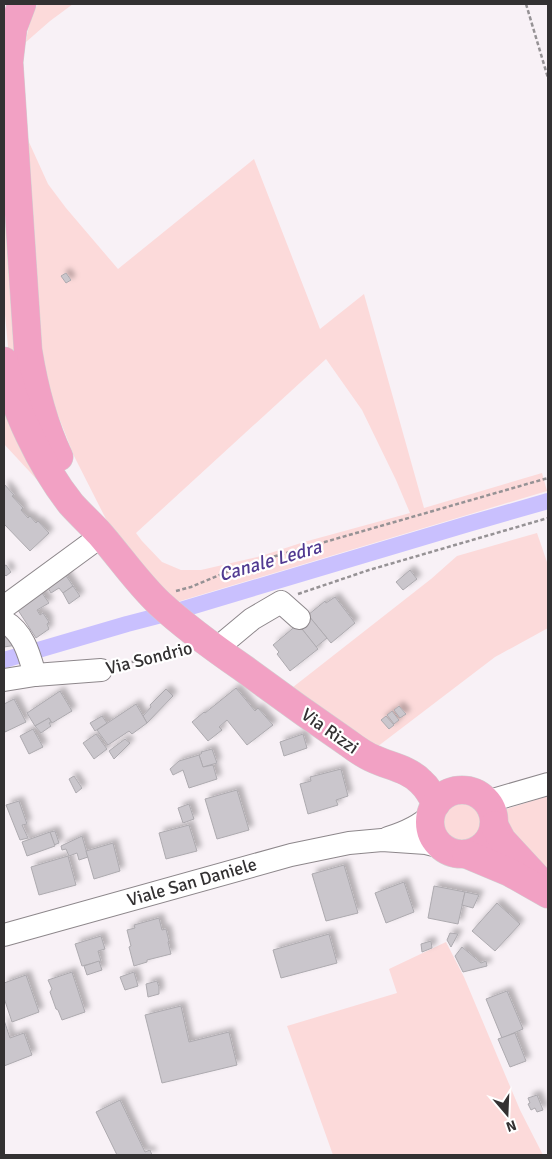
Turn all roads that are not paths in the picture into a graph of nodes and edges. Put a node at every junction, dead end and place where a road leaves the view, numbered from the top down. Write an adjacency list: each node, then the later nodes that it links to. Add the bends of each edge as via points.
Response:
1 (22, 4): 2 (main road, via 13,28 9,62)
2 (10, 177): 4 (main road, via 33,380 56,451)
3 (4, 361): 4 (main road, via 17,404 51,475 71,504)
4 (101, 536): 5 (street); 8 (main road, via 135,578)
5 (4, 607)
6 (299, 618): 8 (street, via 281,602)
7 (4, 621): 10 (street, via 20,634)
8 (204, 640): 12 (main road, Via Sondrio)
9 (101, 670): 10 (street, Via Sondrio)
10 (34, 672): 11 (street, Via Sondrio)
11 (4, 680)
12 (278, 694): 13 (main road, Via Rizzi, via 356,749)
13 (386, 763): 15 (main road, Via Rizzi, via 431,771); 16 (main road, Via Rizzi, via 422,782 430,793)
14 (548, 784): 15 (street)
15 (482, 806): 16 (main road, Viale San Daniele, via 456,791 447,794); 18 (main road, via 490,837 475,851); 19 (main road, via 502,840)
16 (433, 809): 17 (street, Viale San Daniele, via 416,827); 18 (main road, via 430,822 434,838)
17 (382, 840): 18 (street, Viale San Daniele, via 426,843); 21 (street, Viale San Daniele, via 291,855)
18 (454, 851): 20 (main road, Viale San Daniele, via 509,872)
19 (548, 890)
20 (548, 894)
21 (4, 935)

